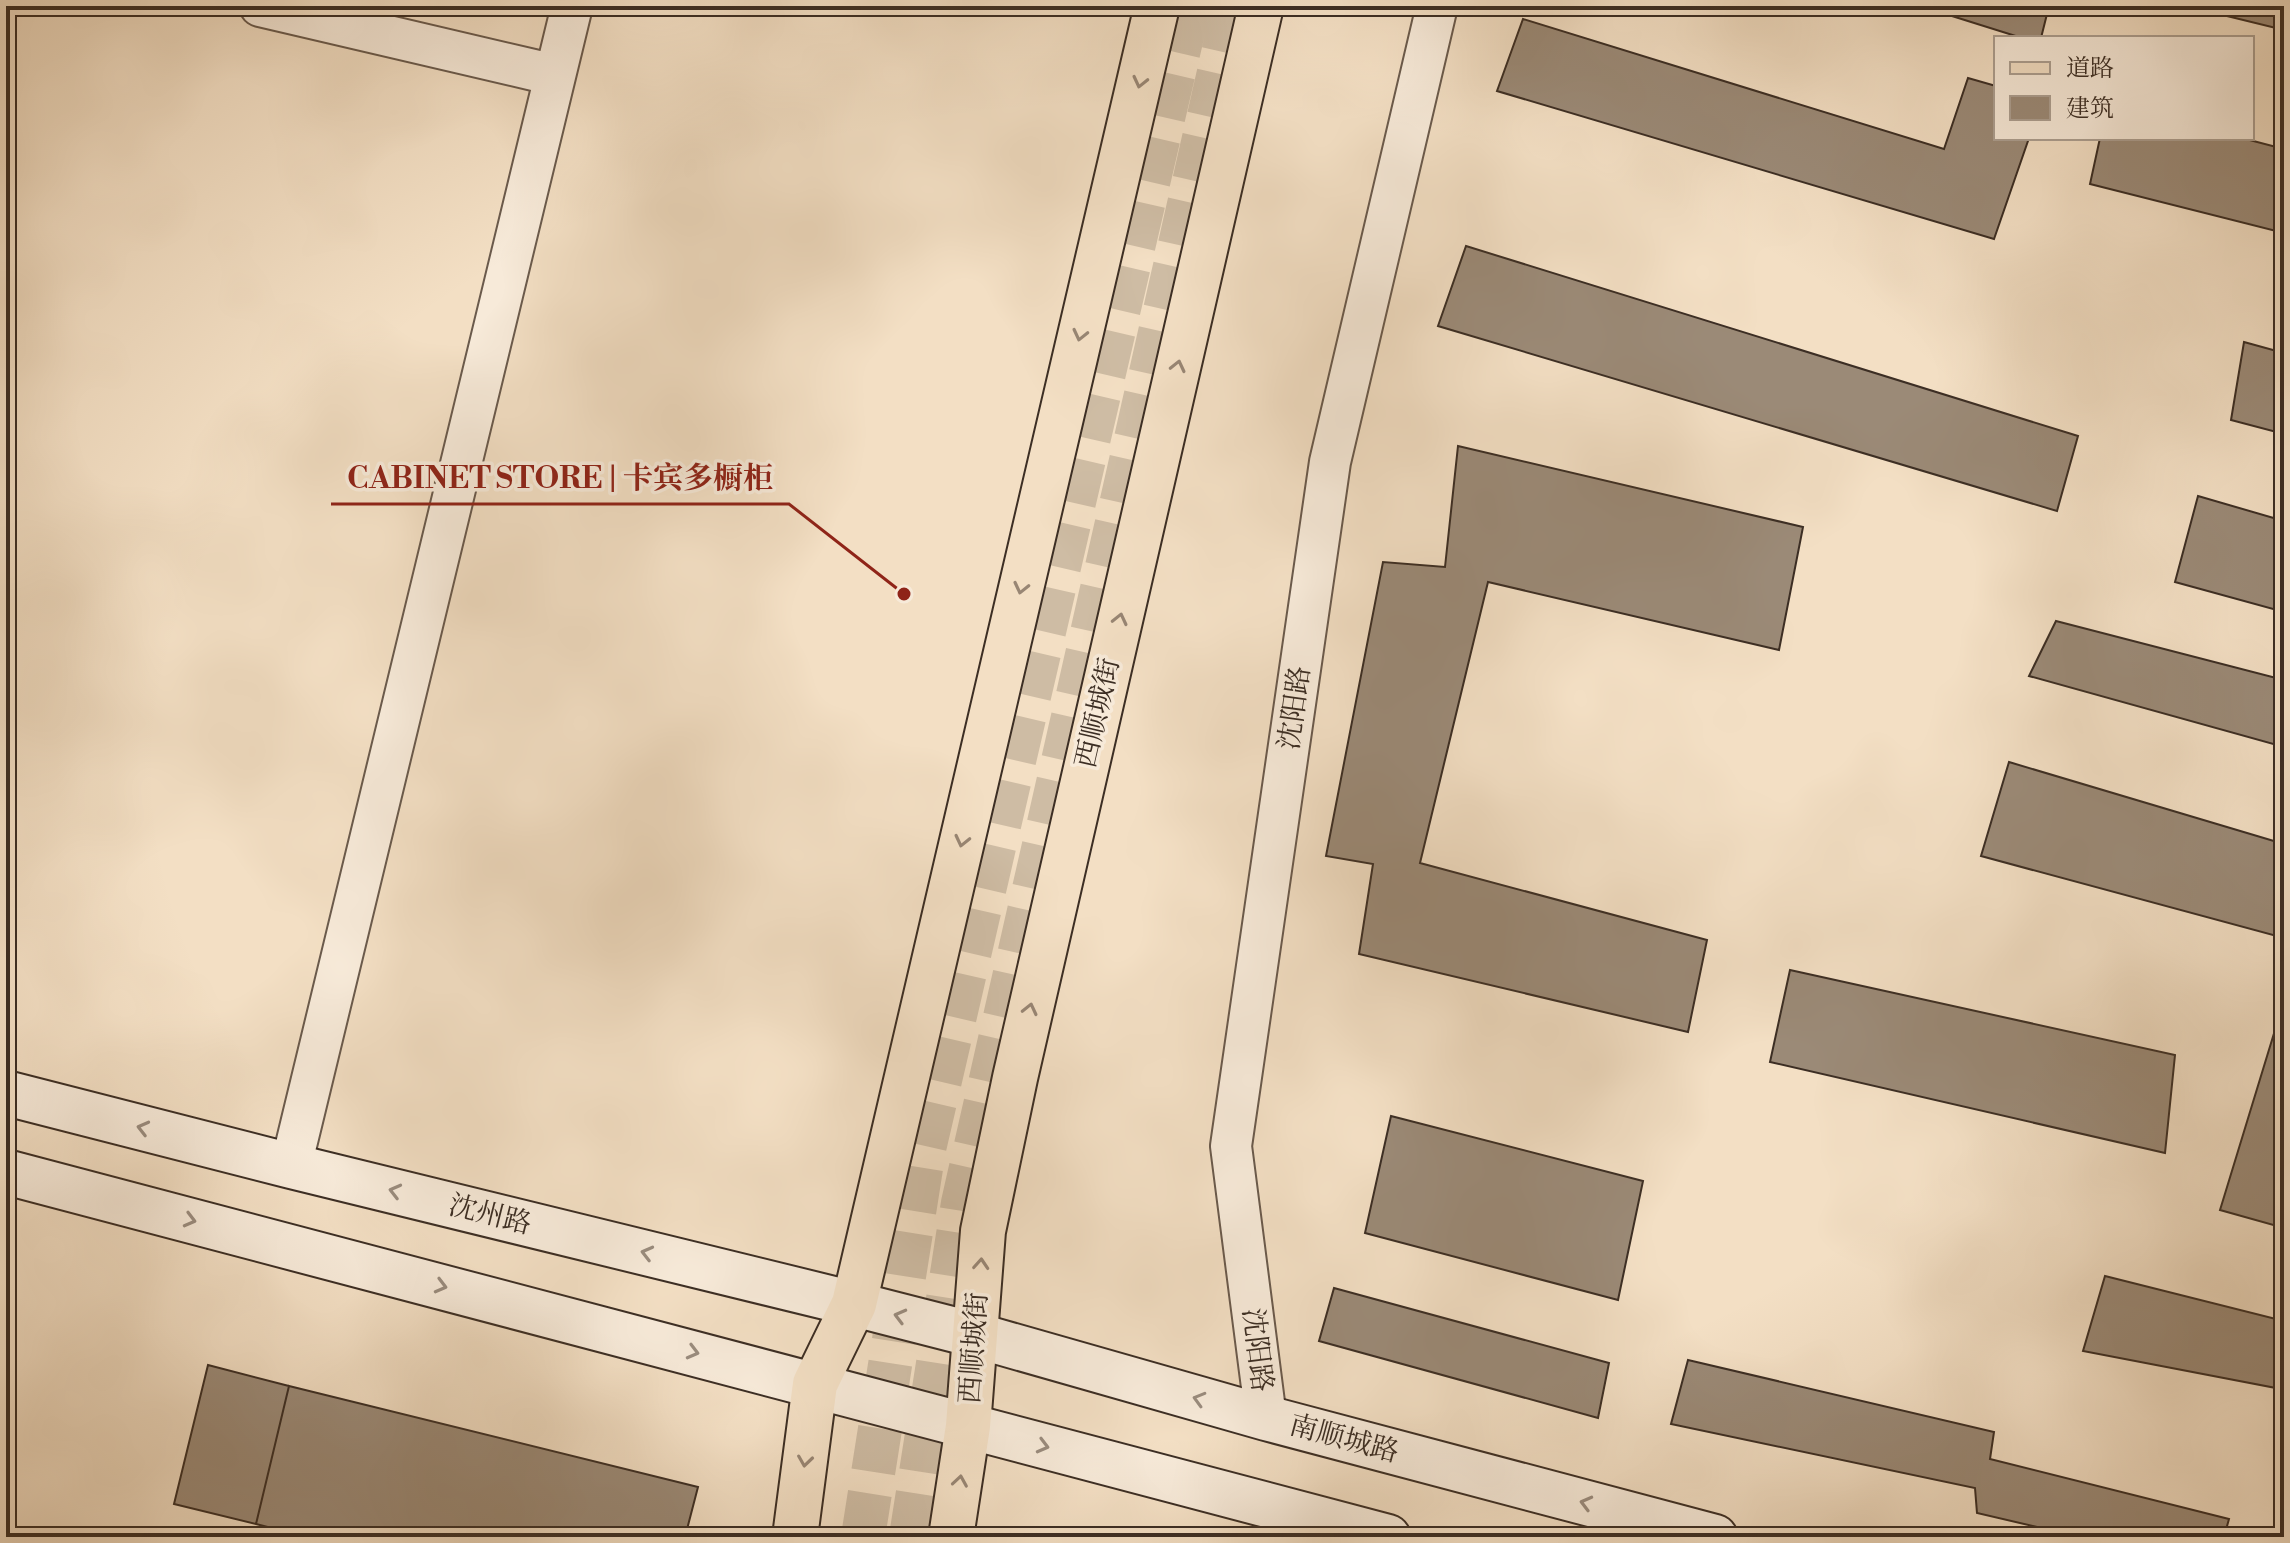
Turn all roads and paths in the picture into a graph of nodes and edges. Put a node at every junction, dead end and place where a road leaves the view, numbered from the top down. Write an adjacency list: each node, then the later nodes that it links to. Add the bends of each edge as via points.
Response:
1 (260, 6): 6 (street)
2 (572, 6): 6 (street)
3 (1157, 6): 10 (main road, one-way to 10)
4 (1261, 6): 11 (main road, 西顺城街, one-way to 4, via 983,1231 1015,1078)
5 (1437, 6): 13 (street, 沈阳路, via 1330,462 1231,1146)
6 (555, 75): 8 (street)
7 (6, 1093): 8 (main road, 沈州路, one-way to 7)
8 (291, 1166): 10 (main road, 沈州路, one-way to 8)
9 (6, 1172): 12 (main road, one-way to 12)
10 (854, 1304): 11 (main road, 沈州路, one-way to 10); 12 (main road)
11 (975, 1335): 13 (main road, 南顺城路, one-way to 11); 14 (main road, 西顺城街)
12 (815, 1384): 14 (main road); 15 (main road, one-way to 15)
13 (1266, 1418): 18 (main road, 南顺城路, one-way to 13)
14 (968, 1426): 16 (main road, 西顺城街, one-way to 14); 17 (main road, one-way to 17)
15 (795, 1537)
16 (951, 1537)
17 (1388, 1537)
18 (1715, 1537)

